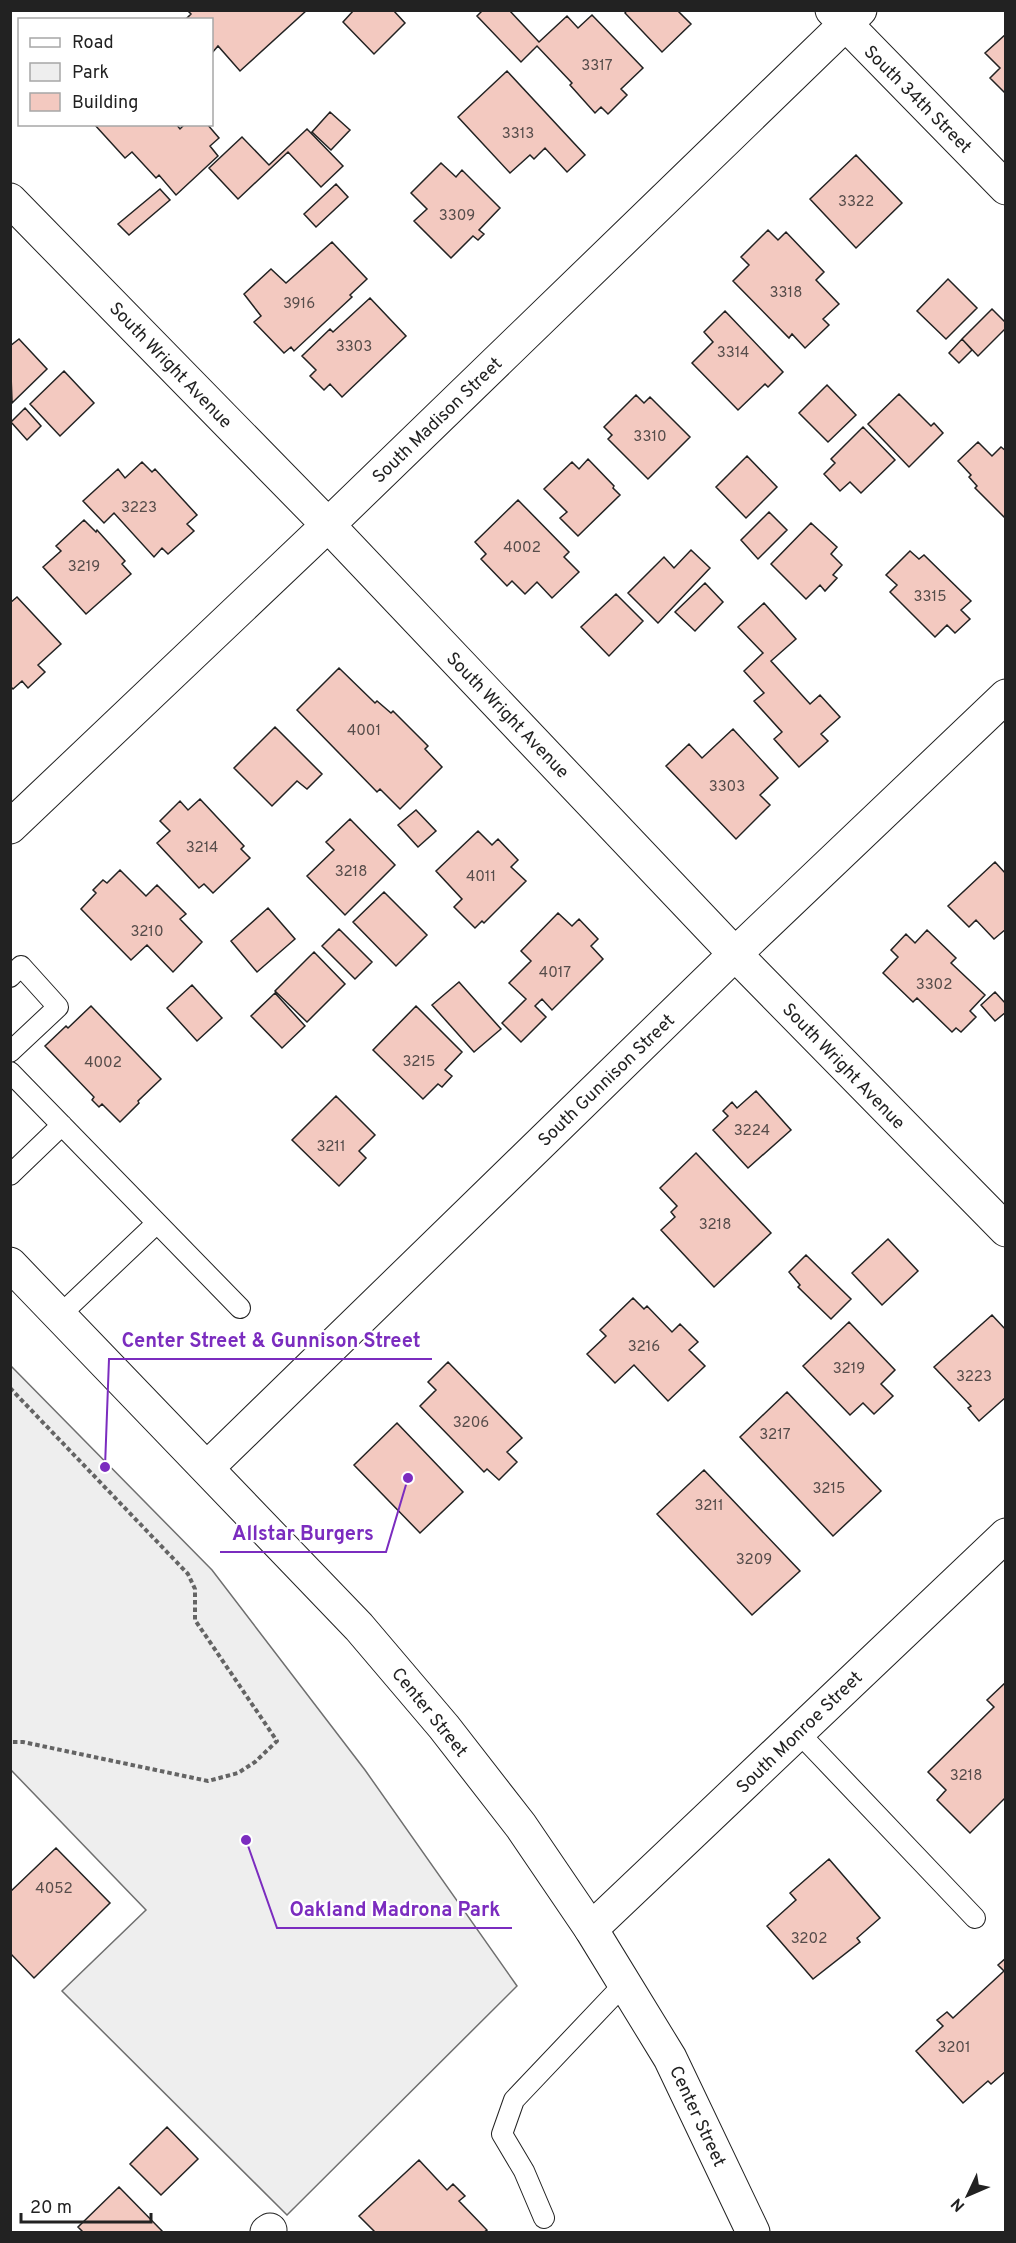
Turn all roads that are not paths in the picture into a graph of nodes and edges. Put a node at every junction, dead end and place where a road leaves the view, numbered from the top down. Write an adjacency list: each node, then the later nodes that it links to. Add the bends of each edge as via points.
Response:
1 (845, 15): 2 (street, South 34th Street); 4 (street, South Madison Street)
2 (1005, 188)
3 (10, 200): 4 (street, South Wright Avenue)
4 (328, 525): 6 (street, South Madison Street); 7 (street, South Wright Avenue)
5 (1005, 696): 7 (street, South Gunnison Street)
6 (10, 827)
7 (735, 954): 14 (street, South Wright Avenue); 18 (street, South Gunnison Street)
8 (10, 977): 9 (lane, via 21,966 58,1007)
9 (10, 1052)
10 (10, 1072): 11 (lane)
11 (62, 1125): 12 (lane); 13 (lane)
12 (10, 1175)
13 (157, 1223): 16 (lane); 17 (lane)
14 (1005, 1230)
15 (10, 1264): 17 (street, Center Street)
16 (240, 1308)
17 (60, 1315): 18 (street, Center Street)
18 (208, 1467): 22 (street, Center Street, via 359,1627 444,1727 521,1826)
19 (1005, 1535): 20 (street, South Monroe Street)
20 (799, 1733): 21 (lane); 22 (street, South Monroe Street)
21 (975, 1918)
22 (591, 1929): 23 (street, Center Street)
23 (626, 1983): 24 (lane, via 514,2100 502,2134 524,2171); 25 (street, Center Street, via 670,2058)
24 (544, 2218)
25 (753, 2232)

